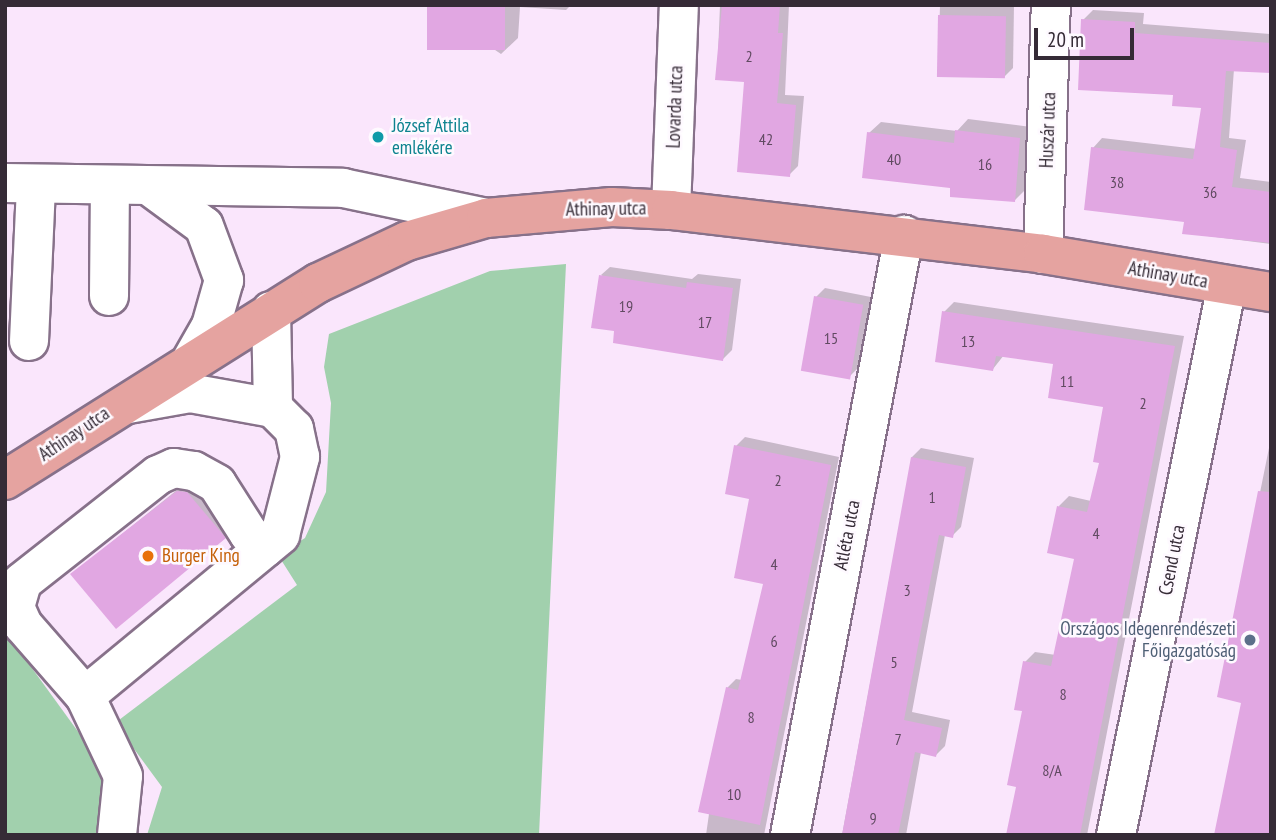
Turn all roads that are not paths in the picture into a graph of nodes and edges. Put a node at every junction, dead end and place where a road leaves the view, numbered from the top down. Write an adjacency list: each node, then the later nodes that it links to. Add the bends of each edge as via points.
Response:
1 (679, 5): 6 (street, Lovarda utca)
2 (1051, 5): 9 (street, Huszár utca)
3 (20, 184): 4 (street); 14 (street)
4 (110, 186): 5 (street); 12 (street)
5 (152, 188): 7 (street, via 343,188); 15 (street, via 204,226 225,279 211,326)
6 (671, 209): 7 (main road, Athinay utca, via 612,207); 8 (main road, Athinay utca)
7 (486, 218): 13 (main road, Athinay utca, via 407,241 342,270)
8 (904, 235): 9 (main road, Athinay utca); 22 (street, Atléta utca)
9 (1043, 254): 10 (main road, Athinay utca)
10 (1227, 285): 11 (main road, Athinay utca); 23 (street, Csend utca)
11 (1271, 292)
12 (109, 296)
13 (271, 311): 15 (main road, Athinay utca); 17 (street)
14 (29, 341)
15 (191, 361): 16 (main road, Athinay utca)
16 (113, 408): 17 (street, via 190,393); 18 (main road, Athinay utca)
17 (273, 408): 19 (street, via 294,429 300,457 280,535)
18 (5, 480)
19 (265, 548): 20 (street); 20 (street, via 249,534 217,484 194,471 174,468 158,475 22,582 15,607 23,625)
20 (85, 696): 21 (street, via 123,776)
21 (117, 835)
22 (790, 835)
23 (1116, 835)

